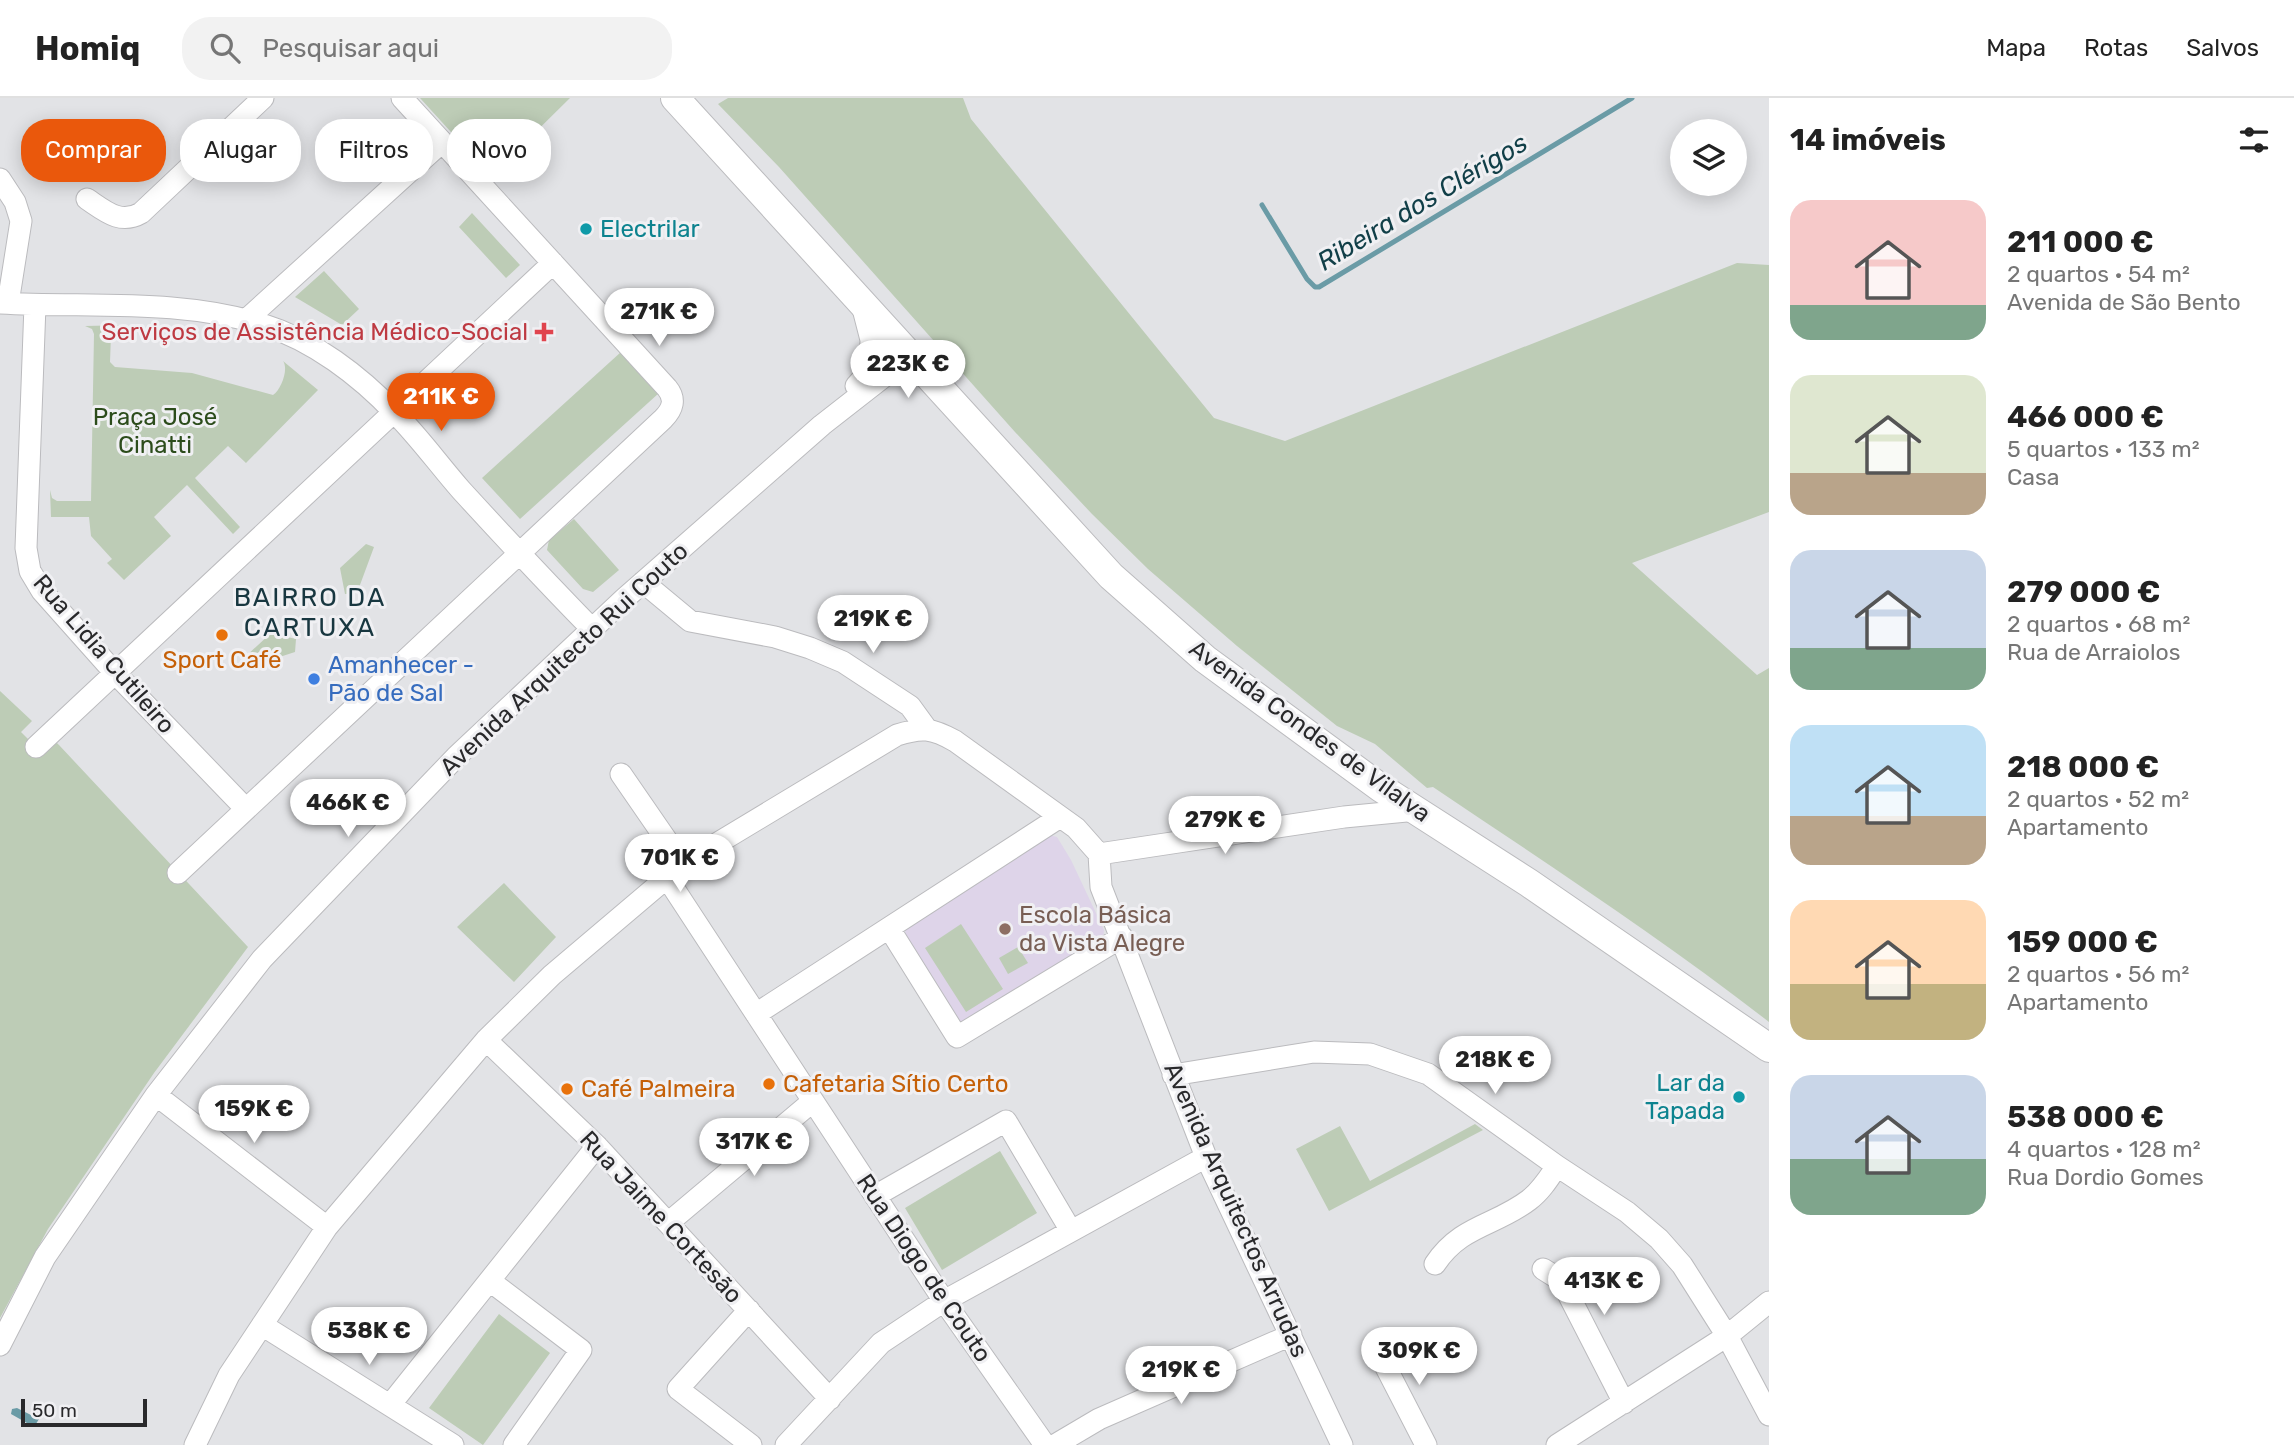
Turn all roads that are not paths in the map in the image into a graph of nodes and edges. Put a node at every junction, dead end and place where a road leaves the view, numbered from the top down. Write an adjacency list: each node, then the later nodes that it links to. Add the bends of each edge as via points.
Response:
1 (263, 98): 6 (street, via 141,214 118,218)
2 (402, 98): 4 (street)
3 (675, 98): 8 (main road, Avenida Condes de Vilalva)
4 (442, 142): 7 (street); 11 (street)
5 (0, 179): 9 (street, via 21,221)
6 (88, 199)
7 (552, 263): 15 (street); 16 (street, via 673,400 669,414)
8 (861, 300): 12 (main road, Avenida Condes de Vilalva); 13 (street, via 871,340)
9 (4, 303): 10 (street)
10 (35, 305): 11 (street, via 153,306); 19 (street, Rua Lidia Cutileiro, via 27,562 42,591)
11 (246, 320): 15 (street, via 280,330 321,352)
12 (907, 350): 13 (street, Avenida Arquitecto Rui Couto, via 882,357); 14 (main road, Avenida Condes de Vilalva)
13 (873, 376): 14 (street); 17 (street, Avenida Arquitecto Rui Couto)
14 (940, 387): 23 (main road, Avenida Condes de Vilalva, via 1111,576 1205,659)
15 (394, 412): 16 (street); 19 (street)
16 (520, 552): 18 (street); 24 (street)
17 (643, 582): 18 (street, Avenida Arquitecto Rui Couto); 20 (street, via 690,621 775,637 843,662 910,706)
18 (592, 629): 37 (street, Avenida Arquitecto Rui Couto, via 456,757 262,959)
19 (116, 673): 21 (street); 24 (street, Rua Lidia Cutileiro)
20 (926, 728): 26 (street, via 955,741); 29 (street, via 897,735)
21 (36, 747)
22 (621, 774): 29 (street, Rua Diogo de Couto)
23 (1381, 788): 25 (main road, Avenida Condes de Vilalva); 27 (street)
24 (245, 808): 30 (street)
25 (1417, 810): 27 (street); 35 (main road, Avenida Condes de Vilalva)
26 (1060, 817): 28 (street); 31 (street)
27 (1344, 817): 28 (street)
28 (1099, 853): 32 (street, Avenida Arquitectos Arrudas, via 1101,887)
29 (675, 871): 33 (street, Rua Diogo de Couto); 34 (street, via 552,975)
30 (178, 873)
31 (889, 928): 32 (street, via 957,1037); 33 (street)
32 (1122, 937): 36 (street, Avenida Arquitectos Arrudas)
33 (756, 1014): 38 (street, Rua Diogo de Couto)
34 (486, 1040): 39 (street, Rua Jaime Cortesão); 44 (street)
35 (1769, 1048)
36 (1173, 1075): 40 (street, Avenida Arquitectos Arrudas); 41 (street, via 1314,1052 1370,1054 1428,1074)
37 (156, 1096): 44 (street); 55 (street, Avenida Arquitecto Rui Couto, via 46,1257)
38 (813, 1101): 42 (street, Rua Diogo de Couto); 43 (street)
39 (597, 1146): 43 (street, Rua Jaime Cortesão); 48 (street)
40 (1206, 1157): 45 (street); 53 (street, Avenida Arquitectos Arrudas)
41 (1557, 1166): 46 (street, via 1530,1200 1455,1240); 54 (street, via 1627,1212 1659,1240 1682,1265)
42 (875, 1196): 45 (street, via 1006,1121); 49 (street, Rua Diogo de Couto)
43 (668, 1223): 51 (street, Rua Jaime Cortesão)
44 (327, 1227): 52 (street)
45 (1071, 1231): 49 (street)
46 (1434, 1264)
47 (1543, 1269): 58 (street, via 1564,1286)
48 (489, 1281): 59 (street); 63 (street, via 581,1350)
49 (944, 1301): 57 (street, via 881,1343); 66 (street, Rua Diogo de Couto)
50 (1769, 1302): 54 (street)
51 (748, 1310): 57 (street, Rua Jaime Cortesão); 64 (street, via 678,1389)
52 (262, 1325): 59 (street); 61 (street, via 229,1375)
53 (1292, 1335): 67 (street, via 1099,1419); 68 (street, Avenida Arquitectos Arrudas)
54 (1727, 1336): 58 (street); 60 (street)
55 (0, 1345)
56 (1376, 1348): 69 (street)
57 (830, 1399): 65 (street)
58 (1624, 1402): 70 (street)
59 (390, 1405): 62 (street)
60 (1769, 1415)
61 (195, 1445)
62 (453, 1445)
63 (514, 1445)
64 (751, 1445)
65 (786, 1445)
66 (1045, 1445)
67 (1055, 1445)
68 (1342, 1445)
69 (1426, 1445)
70 (1557, 1445)

